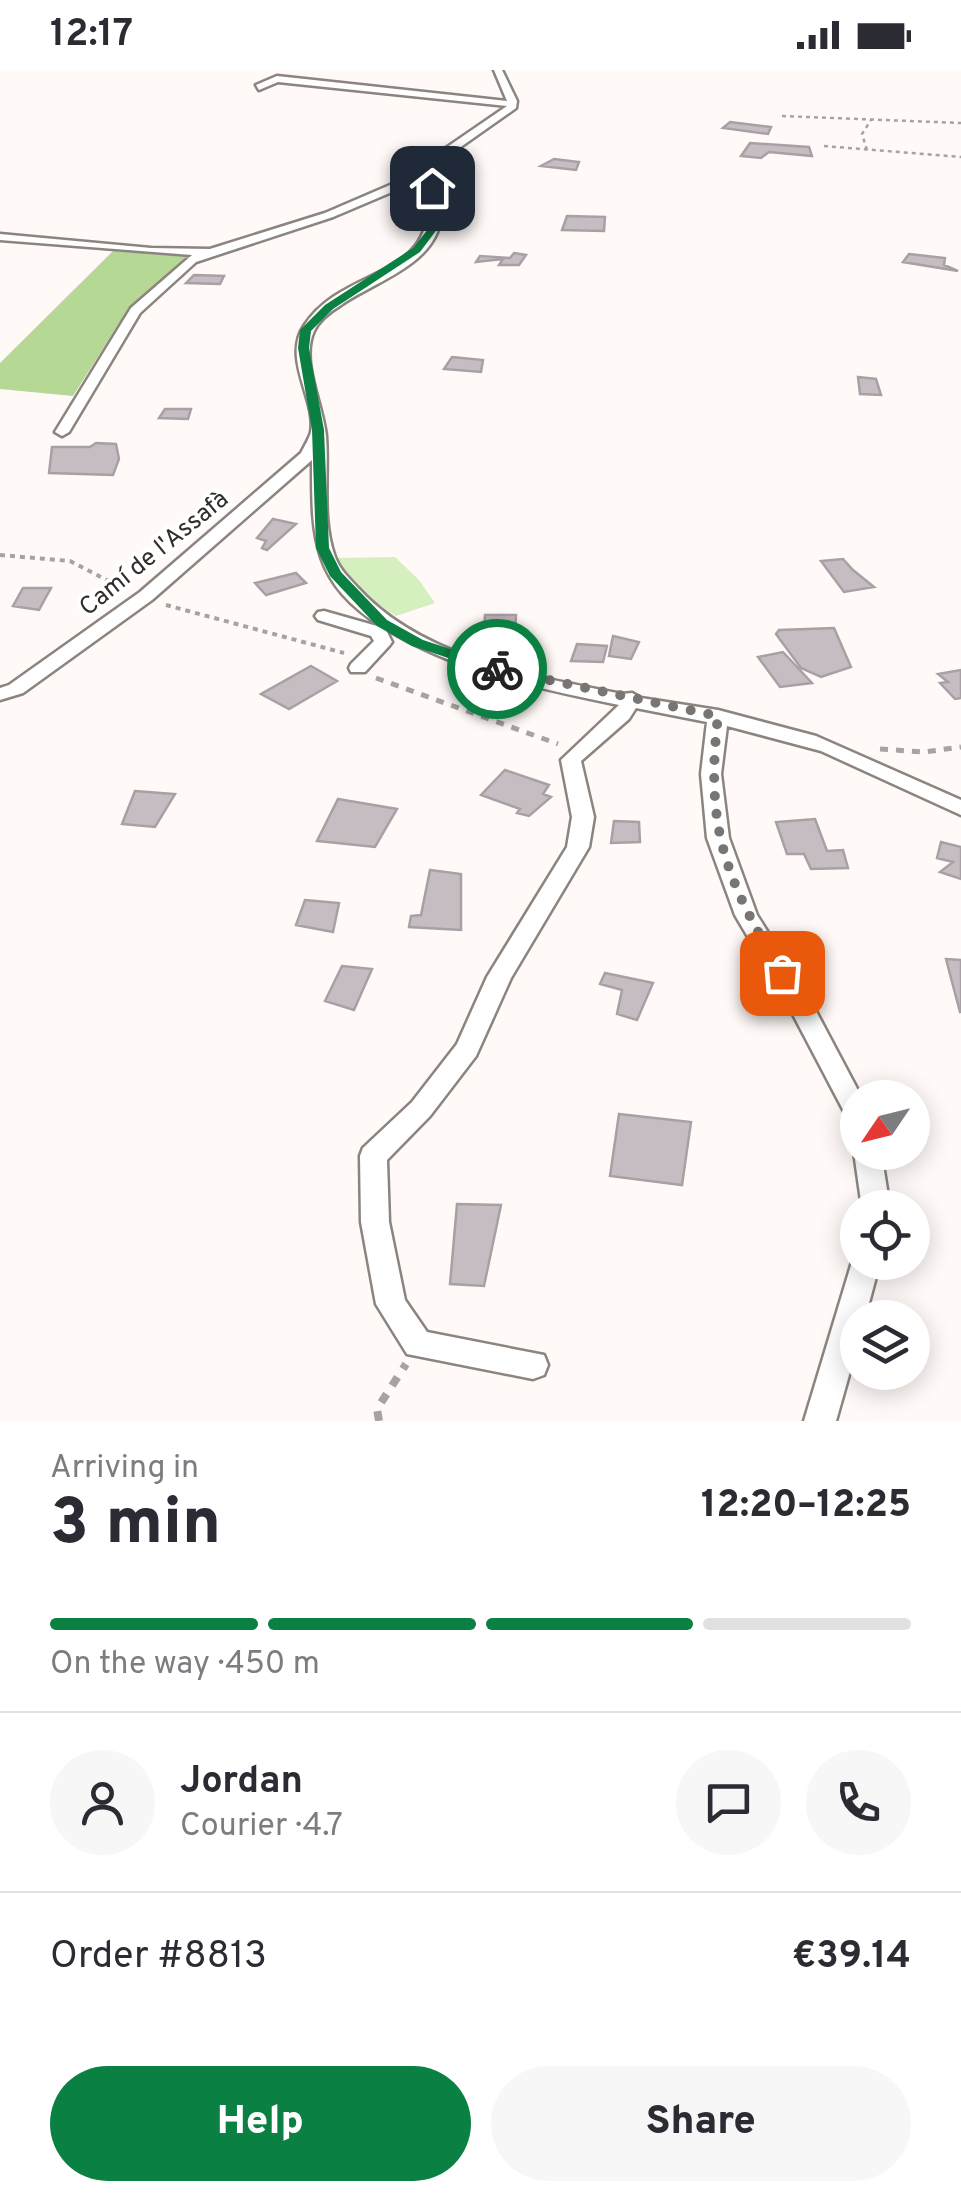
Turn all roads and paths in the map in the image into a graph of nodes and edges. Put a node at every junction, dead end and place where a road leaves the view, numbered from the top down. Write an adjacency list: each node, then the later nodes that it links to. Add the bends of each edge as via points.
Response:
1 (498, 70): 3 (street)
2 (258, 87): 3 (street, via 277,79)
3 (512, 104): 10 (street)
4 (782, 116): 5 (path)
5 (871, 120): 6 (path); 8 (path, via 862,134)
6 (961, 123)
7 (824, 146): 8 (path)
8 (867, 150): 9 (path)
9 (961, 157)
10 (428, 172): 12 (street, via 329,215); 13 (street, via 434,228 417,250 329,307 306,330 303,348)
11 (0, 237): 12 (street)
12 (209, 252): 14 (street, via 135,311)
13 (318, 430): 16 (street, Camí de l'Assafà, via 308,455); 19 (street, via 322,548 354,598)
14 (62, 432)
15 (0, 555): 16 (path, via 70,561)
16 (142, 599): 20 (path, via 334,648); 21 (street, Camí de l'Assafà)
17 (324, 616): 18 (street)
18 (378, 632): 19 (street); 20 (street, via 383,642)
19 (411, 640): 22 (street, via 479,665)
20 (361, 664): 25 (path, via 469,714)
21 (0, 694)
22 (632, 700): 23 (street); 25 (street)
23 (718, 716): 26 (street); 28 (street, via 711,774 718,838 746,915)
24 (961, 747): 26 (path)
25 (580, 751): 30 (street, via 571,760 583,817 578,846 499,977 467,1049 421,1109 373,1156 375,1222 390,1304)
26 (837, 752): 27 (street)
27 (961, 808)
28 (840, 1080)
29 (861, 1280): 33 (street)
30 (418, 1344): 31 (street); 32 (path, via 377,1409)
31 (533, 1366)
32 (379, 1421)
33 (820, 1421)

